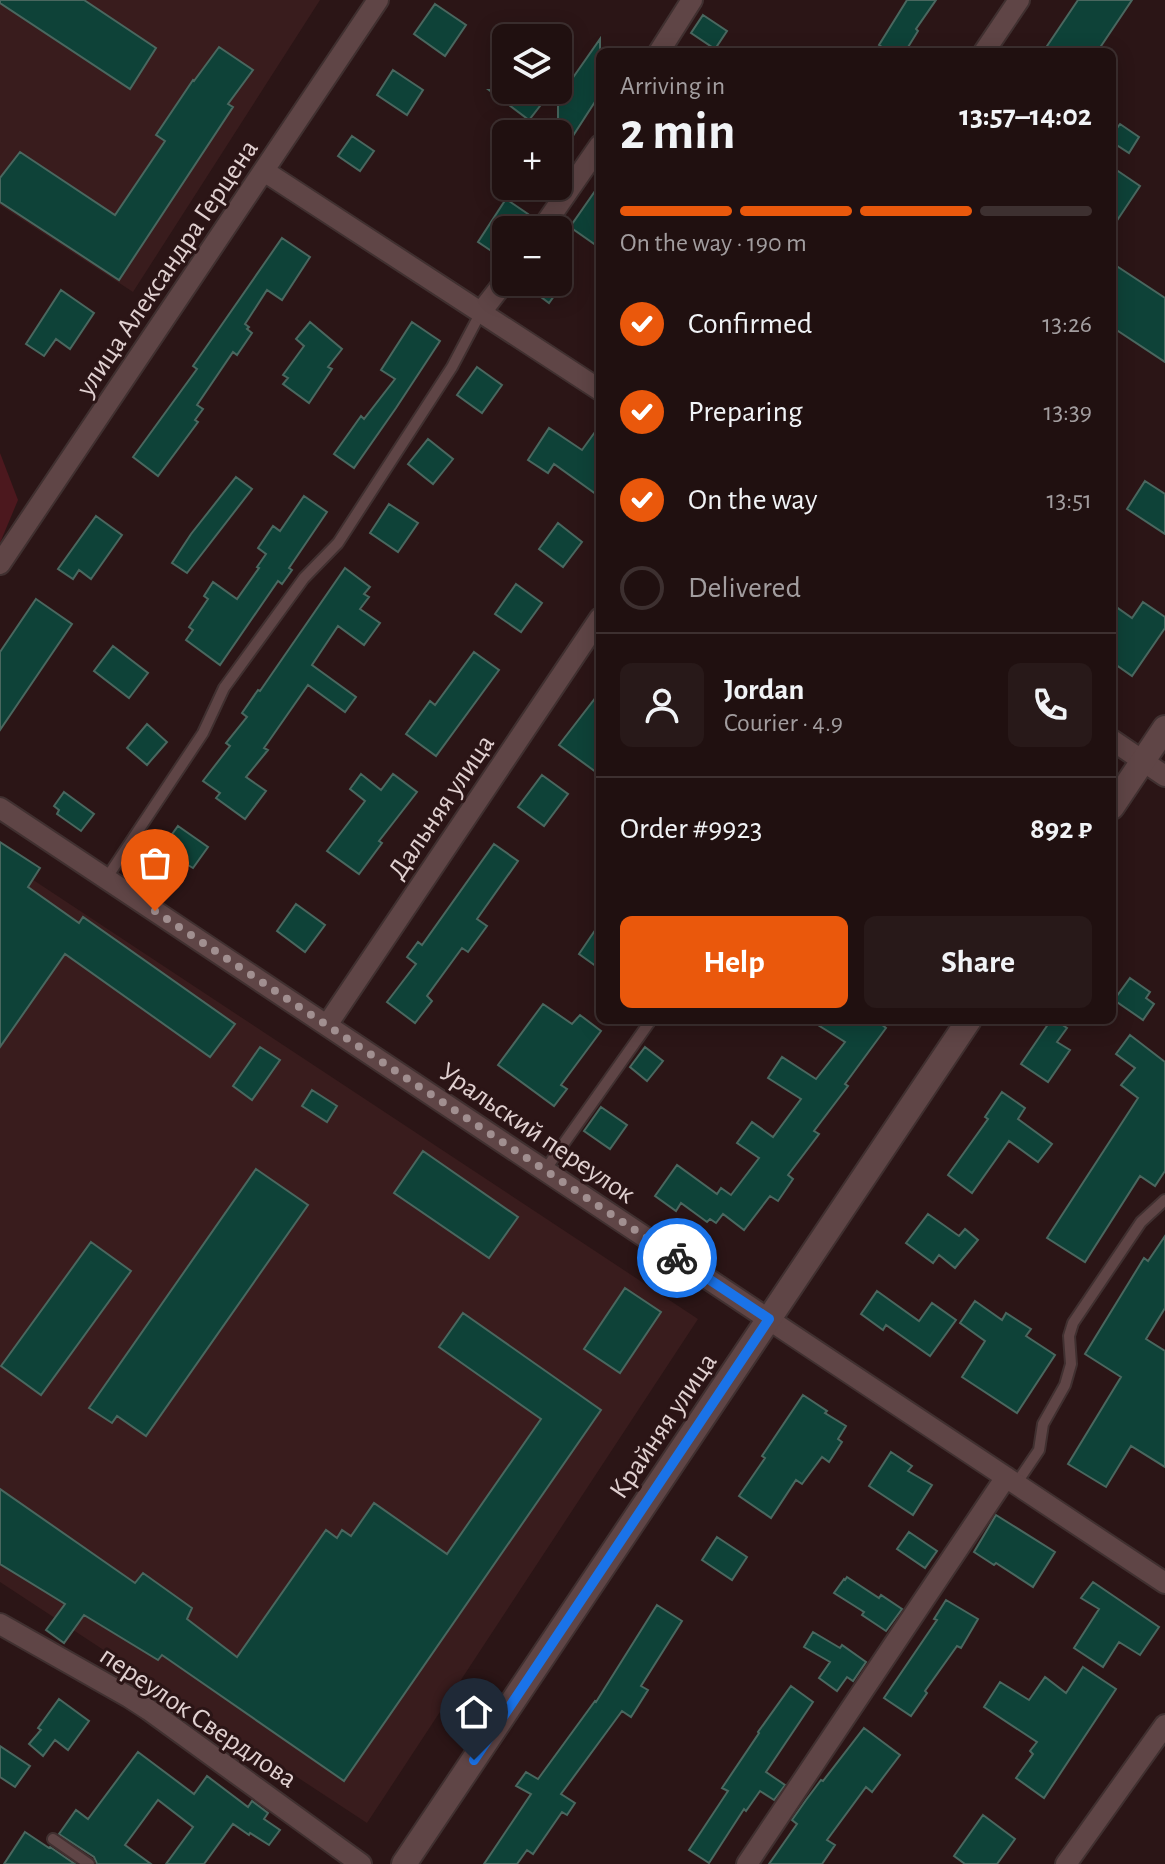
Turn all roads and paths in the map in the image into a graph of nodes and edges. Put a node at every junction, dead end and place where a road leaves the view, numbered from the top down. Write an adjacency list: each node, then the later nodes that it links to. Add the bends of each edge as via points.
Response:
1 (378, 0): 7 (street, улица Александра Герцена)
2 (692, 0): 4 (street)
3 (1019, 0): 5 (street)
4 (662, 48)
5 (987, 48)
6 (596, 151): 8 (street)
7 (264, 171): 10 (street); 12 (street, улица Александра Герцена)
8 (551, 216)
9 (494, 296): 10 (street)
10 (481, 312): 11 (street); 20 (lane, via 355,518 232,676 203,733)
11 (596, 387)
12 (0, 564)
13 (596, 624): 23 (street, Дальняя улица)
14 (1165, 728): 16 (main road)
15 (1116, 743): 16 (street)
16 (1143, 761): 17 (street); 18 (main road)
17 (1165, 776)
18 (1116, 801)
19 (0, 808): 20 (street, Уральский переулок)
20 (106, 879): 23 (street, Уральский переулок)
21 (648, 1024): 24 (lane)
22 (966, 1024): 26 (main road, Крайняя улица)
23 (327, 1025): 24 (street, Уральский переулок)
24 (545, 1170): 26 (street, Уральский переулок)
25 (1165, 1200): 27 (lane, via 1141,1222 1073,1323 1065,1385 1043,1424 1039,1450)
26 (769, 1319): 27 (street, Уральский переулок); 34 (main road, Крайняя улица)
27 (1011, 1480): 28 (street, Уральский переулок); 35 (street)
28 (1165, 1583)
29 (0, 1624): 33 (street, переулок Свердлова, via 139,1703)
30 (1165, 1725): 36 (street)
31 (53, 1839): 32 (lane)
32 (89, 1864)
33 (361, 1864)
34 (404, 1864)
35 (747, 1864)
36 (1066, 1864)

